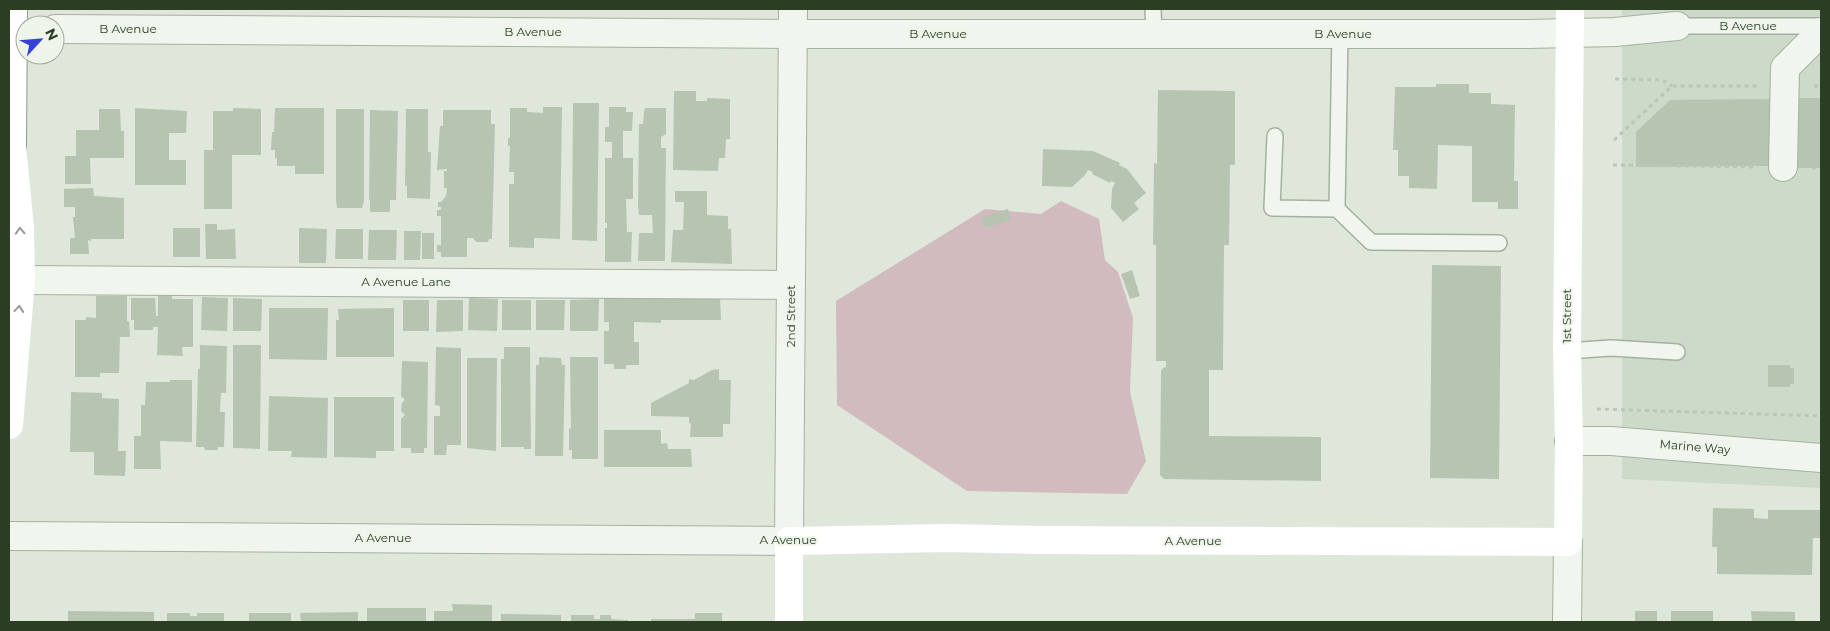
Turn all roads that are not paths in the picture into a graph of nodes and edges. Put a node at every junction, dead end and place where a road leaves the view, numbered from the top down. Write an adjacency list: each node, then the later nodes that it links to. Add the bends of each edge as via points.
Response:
1 (1153, 21): 3 (street, B Avenue); 9 (street, B Avenue)
2 (1569, 21): 5 (street, B Avenue, via 1615,32); 9 (street, B Avenue); 17 (main road, 1st Street)
3 (793, 22): 7 (street, B Avenue); 16 (street, 2nd Street)
4 (15, 24): 11 (main road)
5 (1677, 26): 6 (lane, B Avenue)
6 (1821, 26)
7 (65, 29)
8 (1821, 32): 12 (street, via 1785,68)
9 (1340, 34): 13 (lane)
10 (1274, 136): 13 (lane, via 1272,208)
11 (11, 151): 15 (main road, one-way to 11)
12 (1783, 167)
13 (1337, 208): 14 (lane, via 1371,242)
14 (1499, 243)
15 (22, 280): 16 (street, A Avenue Lane); 19 (main road, one-way to 15)
16 (791, 285): 24 (street, 2nd Street)
17 (1567, 351): 18 (lane, via 1611,348); 21 (main road, 1st Street)
18 (1677, 352)
19 (9, 409): 20 (main road)
20 (9, 425)
21 (1569, 441): 22 (street, Marine Way, via 1611,440); 25 (main road, 1st Street)
22 (1821, 458)
23 (9, 536): 24 (street, A Avenue)
24 (789, 541): 25 (main road, A Avenue, via 946,538); 26 (main road, 2nd Street)
25 (1568, 542): 27 (street, 1st Street)
26 (789, 622)
27 (1567, 622)

